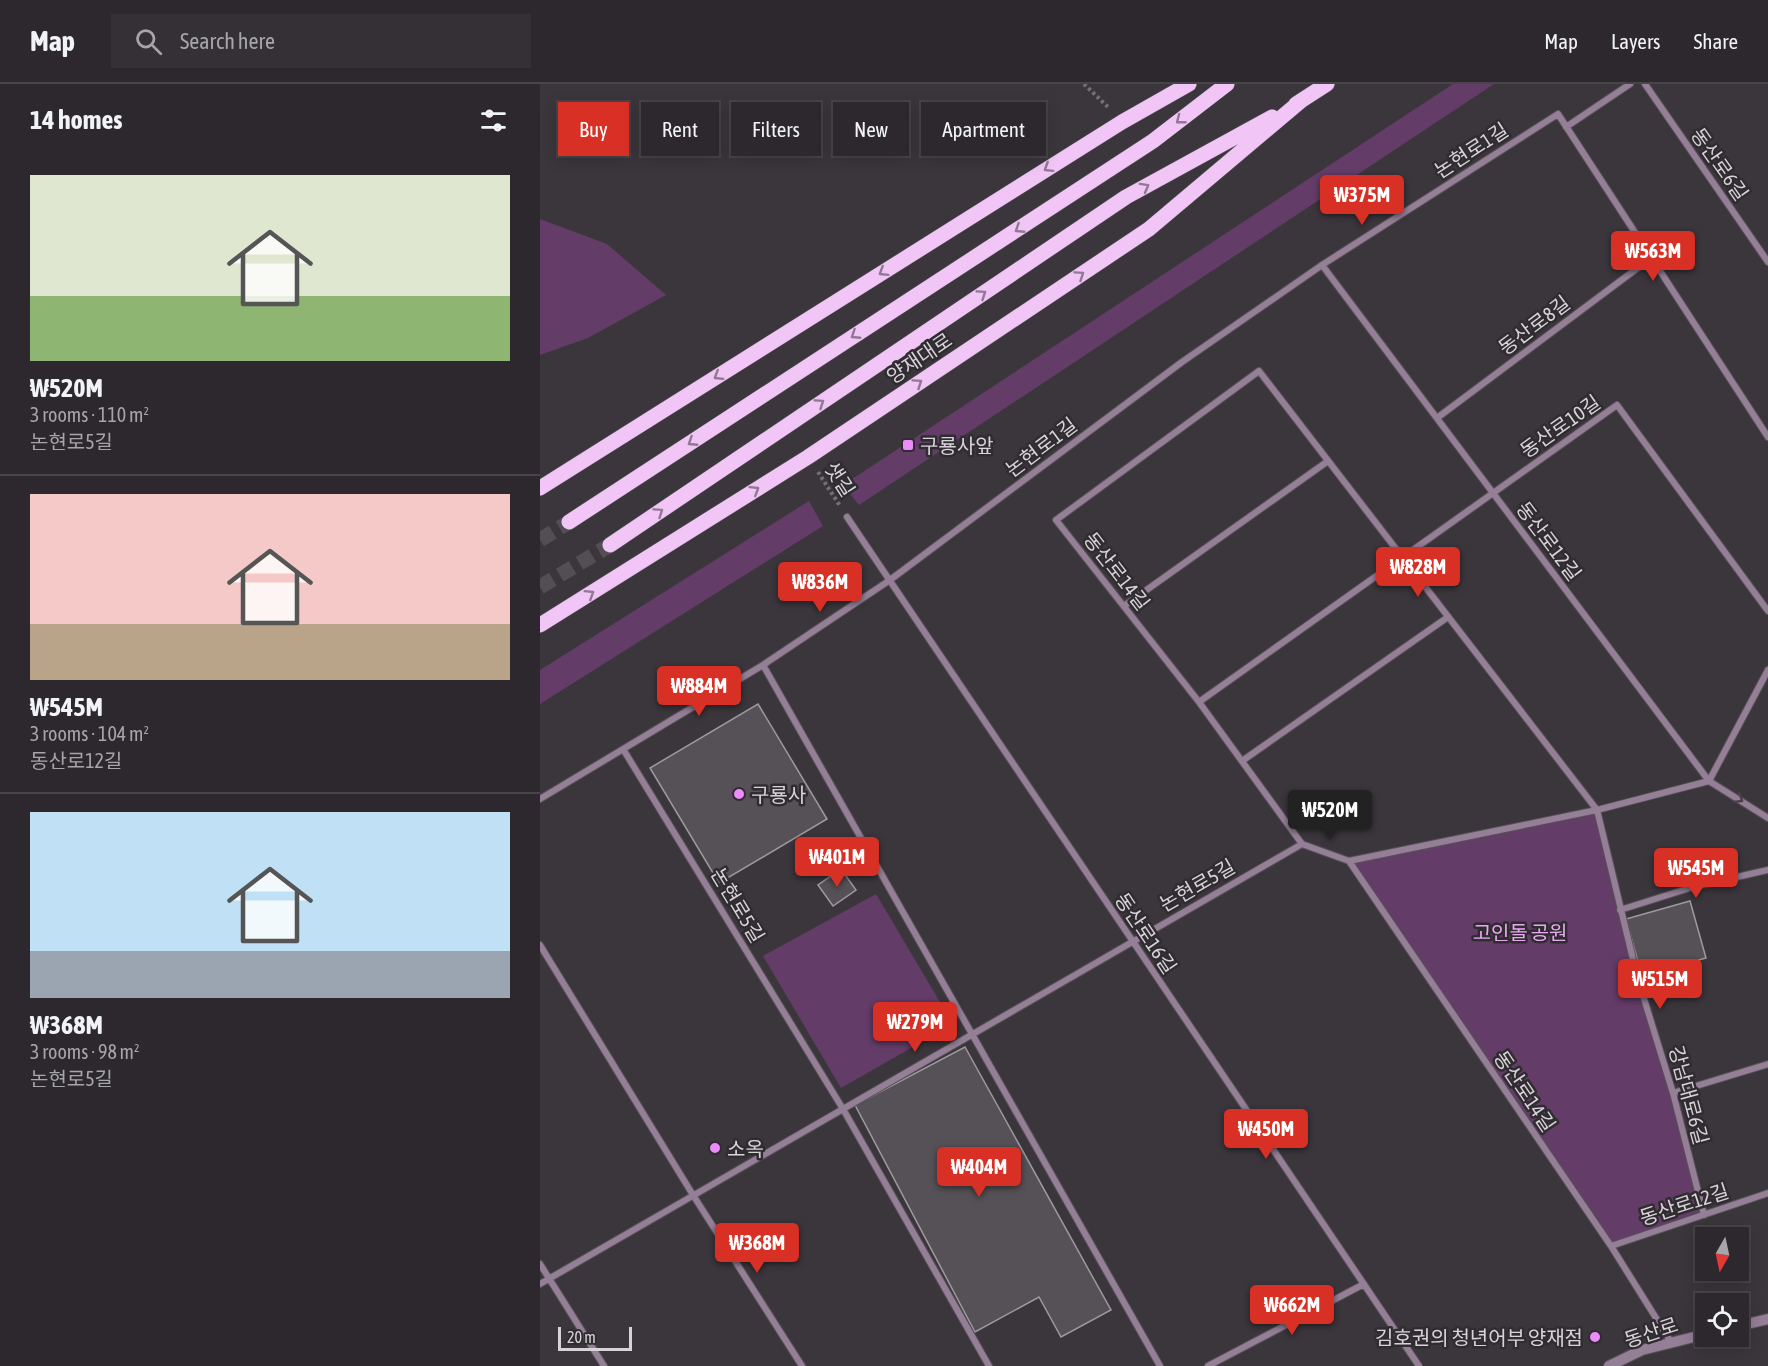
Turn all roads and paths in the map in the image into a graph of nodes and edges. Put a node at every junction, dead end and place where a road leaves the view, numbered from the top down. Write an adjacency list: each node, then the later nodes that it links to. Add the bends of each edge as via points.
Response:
1 (1084, 84): 8 (path)
2 (1189, 84): 8 (main road)
3 (1227, 84): 20 (main road, one-way to 20, via 1153,141)
4 (1327, 84): 7 (main road, 양재대로)
5 (1630, 84): 9 (street)
6 (1645, 84): 11 (street, 동산로6길)
7 (1302, 100): 15 (main road, 양재대로, one-way to 7, via 1149,229); 21 (main road, 양재대로, one-way to 7, via 1126,197)
8 (1122, 122): 17 (main road, one-way to 17)
9 (1566, 127): 10 (street); 12 (street, 논현로1길, via 1558,114)
10 (1651, 258): 13 (street, 동산로8길); 14 (street)
11 (1768, 262)
12 (1322, 265): 13 (street, 동산로12길); 23 (street, 논현로1길, via 1182,362)
13 (1437, 418): 18 (street, 동산로12길)
14 (1768, 437)
15 (808, 457): 19 (path, 샛길); 27 (main road, 양재대로, one-way to 15)
16 (1328, 461): 22 (street); 24 (street); 24 (street, 동산로14길, via 1259,371 1056,520)
17 (540, 488)
18 (1493, 494): 22 (street, 동산로10길); 25 (street, 동산로10길, via 1617,405); 33 (street, 동산로12길)
19 (847, 517): 23 (street, 동산로16길)
20 (569, 522)
21 (610, 545)
22 (1402, 558): 26 (street); 30 (street, 동산로10길)
23 (890, 580): 28 (street, 논현로1길); 41 (street, 동산로16길)
24 (1124, 606): 30 (street, 동산로14길)
25 (1768, 611)
26 (1448, 617): 32 (street); 35 (street)
27 (540, 625)
28 (763, 665): 31 (street, 논현로1길); 43 (street)
29 (1768, 670): 33 (street)
30 (1199, 702): 32 (street, 동산로14길)
31 (623, 748): 34 (street, 논현로1길); 46 (street, 논현로5길)
32 (1242, 761): 37 (street, 동산로14길)
33 (1709, 781): 35 (street); 36 (street, 동산로12길, one-way to 36)
34 (540, 799)
35 (1596, 810): 38 (street); 40 (street, 강남대로6길)
36 (1768, 818)
37 (1302, 844): 38 (street); 41 (street, 논현로5길)
38 (1348, 861): 50 (street, 동산로14길)
39 (1768, 870): 40 (street, via 1693,887)
40 (1620, 910): 45 (street, 강남대로6길)
41 (1132, 942): 43 (street, 논현로5길); 54 (street, 동산로16길)
42 (540, 945): 48 (street)
43 (972, 1034): 46 (street, 논현로5길); 62 (street)
44 (1768, 1064): 45 (street)
45 (1673, 1093): 49 (street, 강남대로6길)
46 (843, 1109): 48 (street, 논현로5길); 61 (street, 논현로5길)
47 (1768, 1193): 49 (street, 동산로12길)
48 (693, 1196): 52 (street, 논현로5길); 60 (street)
49 (1704, 1215): 50 (street, 동산로12길)
50 (1611, 1245): 58 (street, 동산로14길)
51 (540, 1264): 52 (street)
52 (549, 1278): 53 (street, 논현로5길); 59 (street)
53 (540, 1284)
54 (1364, 1284): 63 (street); 64 (street, 동산로16길)
55 (1768, 1319): 56 (street)
56 (1749, 1323)
57 (1695, 1337): 58 (street, 동산로)
58 (1671, 1342): 65 (street, 동산로, via 1642,1350)
59 (604, 1366)
60 (802, 1366)
61 (989, 1366)
62 (1160, 1366)
63 (1208, 1366)
64 (1419, 1366)
65 (1609, 1366)

